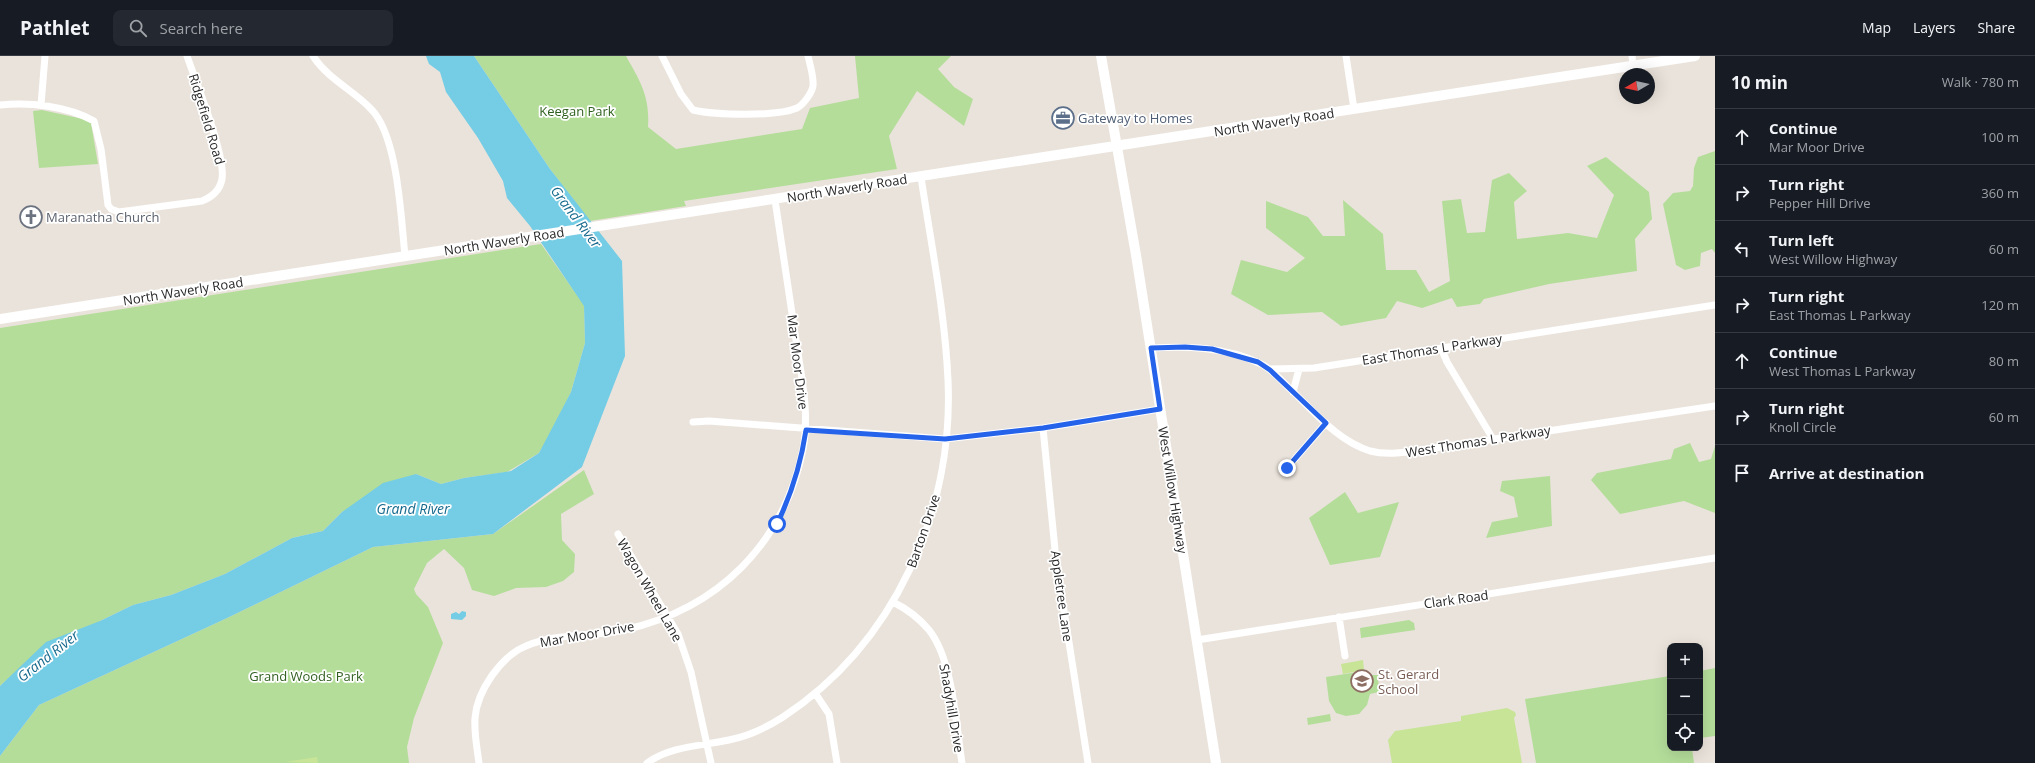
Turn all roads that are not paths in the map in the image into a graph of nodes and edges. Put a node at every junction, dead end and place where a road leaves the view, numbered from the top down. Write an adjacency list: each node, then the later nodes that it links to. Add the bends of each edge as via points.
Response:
1 (45, 56): 11 (street)
2 (187, 56): 11 (street, Ridgefield Road, via 220,156 220,187 209,198 194,203 119,212 111,209 107,200 101,149 94,122 74,113)
3 (313, 56): 16 (street, via 327,74 370,108 382,121 394,170)
4 (662, 56): 5 (street, via 681,94 693,110 711,114 786,111 798,108 813,87)
5 (808, 56)
6 (1101, 56): 13 (main road, West Willow Highway)
7 (1346, 56): 12 (street)
8 (1695, 56): 9 (main road, North Waverly Road)
9 (1632, 61): 12 (main road, North Waverly Road)
10 (0, 105): 11 (street)
11 (41, 106)
12 (1354, 109): 13 (main road, North Waverly Road)
13 (1117, 146): 14 (main road, North Waverly Road); 19 (main road, West Willow Highway)
14 (921, 176): 15 (main road, North Waverly Road); 30 (street, Barton Drive, via 947,359 948,414)
15 (775, 200): 16 (main road, North Waverly Road); 29 (street, Mar Moor Drive, via 803,386)
16 (405, 256): 18 (main road, North Waverly Road)
17 (1715, 305): 20 (street, East Thomas L Parkway)
18 (0, 319)
19 (1151, 348): 22 (street, via 1212,349 1258,362); 25 (main road, West Willow Highway)
20 (1441, 348): 21 (street, East Thomas L Parkway); 31 (street)
21 (1299, 369): 22 (street, East Thomas L Parkway); 23 (street)
22 (1270, 370): 23 (street, West Thomas L Parkway)
23 (1293, 392): 27 (street, West Thomas L Parkway)
24 (1715, 406): 31 (street, West Thomas L Parkway)
25 (1160, 409): 28 (street); 38 (main road, West Willow Highway)
26 (693, 422): 29 (street, via 709,421)
27 (1326, 423): 31 (street, West Thomas L Parkway, via 1353,444 1382,453 1415,451); 32 (street)
28 (1043, 428): 30 (street); 47 (street, Appletree Lane, via 1056,560)
29 (806, 430): 30 (street); 36 (street, Mar Moor Drive, via 792,491 777,524 761,547 722,585 697,602)
30 (945, 439): 35 (street, Barton Drive, via 933,510 917,555)
31 (1493, 439)
32 (1287, 468)
33 (618, 534): 36 (street, Wagon Wheel Lane)
34 (1715, 558): 37 (street, Clark Road)
35 (893, 602): 40 (street, Barton Drive, via 858,650); 46 (street, Shadyhill Drive, via 920,620 938,643 947,671)
36 (668, 616): 41 (street, Wagon Wheel Lane, via 678,634 689,665); 42 (street, Mar Moor Drive, via 626,630 548,640 527,646 509,657 490,680 476,709 475,739)
37 (1339, 617): 38 (street, Clark Road); 39 (street)
38 (1197, 640): 48 (main road, West Willow Highway)
39 (1345, 656)
40 (815, 693): 41 (street, Barton Drive, via 758,731); 45 (street, via 829,714)
41 (708, 744): 43 (street, Barton Drive, via 665,752); 44 (street, Wagon Wheel Lane)
42 (479, 763)
43 (647, 763)
44 (711, 763)
45 (837, 763)
46 (962, 763)
47 (1088, 763)
48 (1216, 763)

